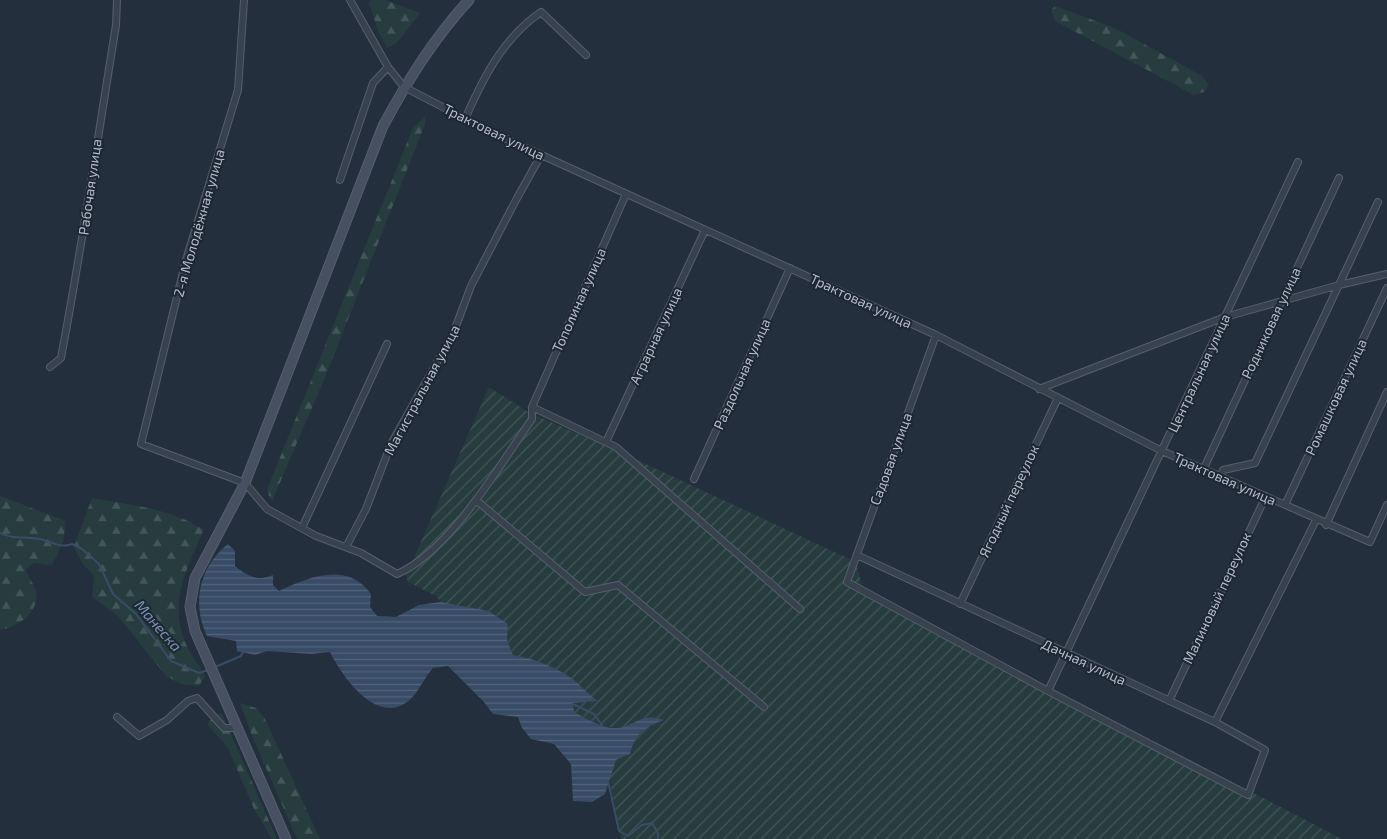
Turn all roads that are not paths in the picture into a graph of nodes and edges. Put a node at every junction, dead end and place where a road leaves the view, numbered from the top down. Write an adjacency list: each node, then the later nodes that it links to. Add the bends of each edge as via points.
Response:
1 (118, 0): 24 (street, Рабочая улица, via 82,247 61,358)
2 (244, 0): 34 (street, 2-я Молодёжная улица, via 238,90 186,260 140,444)
3 (350, 0): 6 (street)
4 (469, 0): 7 (main road, via 442,30)
5 (586, 55): 8 (street, via 541,12 507,41 479,87)
6 (388, 67): 7 (street); 12 (street, via 373,83)
7 (404, 87): 8 (street, Трактовая улица); 34 (main road, via 384,126)
8 (465, 119): 9 (street, Трактовая улица)
9 (541, 155): 13 (street, Трактовая улица); 42 (street, Магистральная улица, via 472,286 453,334 391,444 366,509)
10 (1298, 162): 21 (street, Центральная улица)
11 (1339, 178): 20 (street, Родниковая улица)
12 (340, 180)
13 (626, 194): 15 (street, Трактовая улица); 28 (street, Тополиная улица)
14 (1378, 202): 18 (street)
15 (706, 230): 16 (street, Трактовая улица); 29 (street, Аграрная улица)
16 (790, 268): 22 (street, Трактовая улица); 33 (street, Раздольная улица)
17 (1387, 274): 18 (street)
18 (1339, 285): 20 (street); 32 (street, via 1254,463 1223,470)
19 (1387, 288): 37 (street, Ромашковая улица)
20 (1281, 302): 21 (street); 31 (street, Родниковая улица)
21 (1225, 318): 25 (street); 30 (street, Центральная улица)
22 (936, 335): 25 (street, Трактовая улица); 43 (street, Садовая улица)
23 (388, 344): 41 (street)
24 (50, 367)
25 (1039, 389): 27 (street, Трактовая улица)
26 (1387, 392): 40 (street)
27 (1058, 398): 30 (street, Трактовая улица); 44 (street, Ягодный переулок)
28 (532, 407): 29 (street); 36 (street, Тополиная улица, via 532,420)
29 (606, 442): 45 (street, via 616,447)
30 (1162, 451): 31 (street, Трактовая улица); 46 (street, Центральная улица)
31 (1204, 468): 32 (street, Трактовая улица)
32 (1221, 476): 35 (street, Трактовая улица)
33 (694, 479)
34 (245, 483): 41 (street, via 267,509); 52 (main road, via 195,578 190,607 203,652)
35 (1266, 496): 37 (street, Трактовая улица); 48 (street, Малиновый переулок)
36 (476, 500): 42 (street, Тополиная улица, via 435,548 397,574); 49 (street, via 585,592 618,585)
37 (1285, 505): 39 (street, Трактовая улица)
38 (1387, 505): 40 (street, Трактовая улица, via 1370,542)
39 (1316, 520): 40 (street, Трактовая улица); 51 (street)
40 (1326, 524)
41 (302, 528): 42 (street)
42 (346, 547)
43 (857, 555): 44 (street, Дачная улица); 47 (street, Садовая улица, via 847,582)
44 (960, 604): 46 (street, Дачная улица)
45 (800, 609)
46 (1067, 654): 47 (street, Центральная улица); 48 (street, Дачная улица)
47 (1048, 691): 51 (street, Дачная улица, via 1248,795 1265,750)
48 (1169, 701): 51 (street, Дачная улица)
49 (764, 706)
50 (117, 717): 52 (street, via 139,736 167,720 188,700 197,698 224,728)
51 (1215, 722)
52 (237, 728): 53 (main road)
53 (286, 839)

